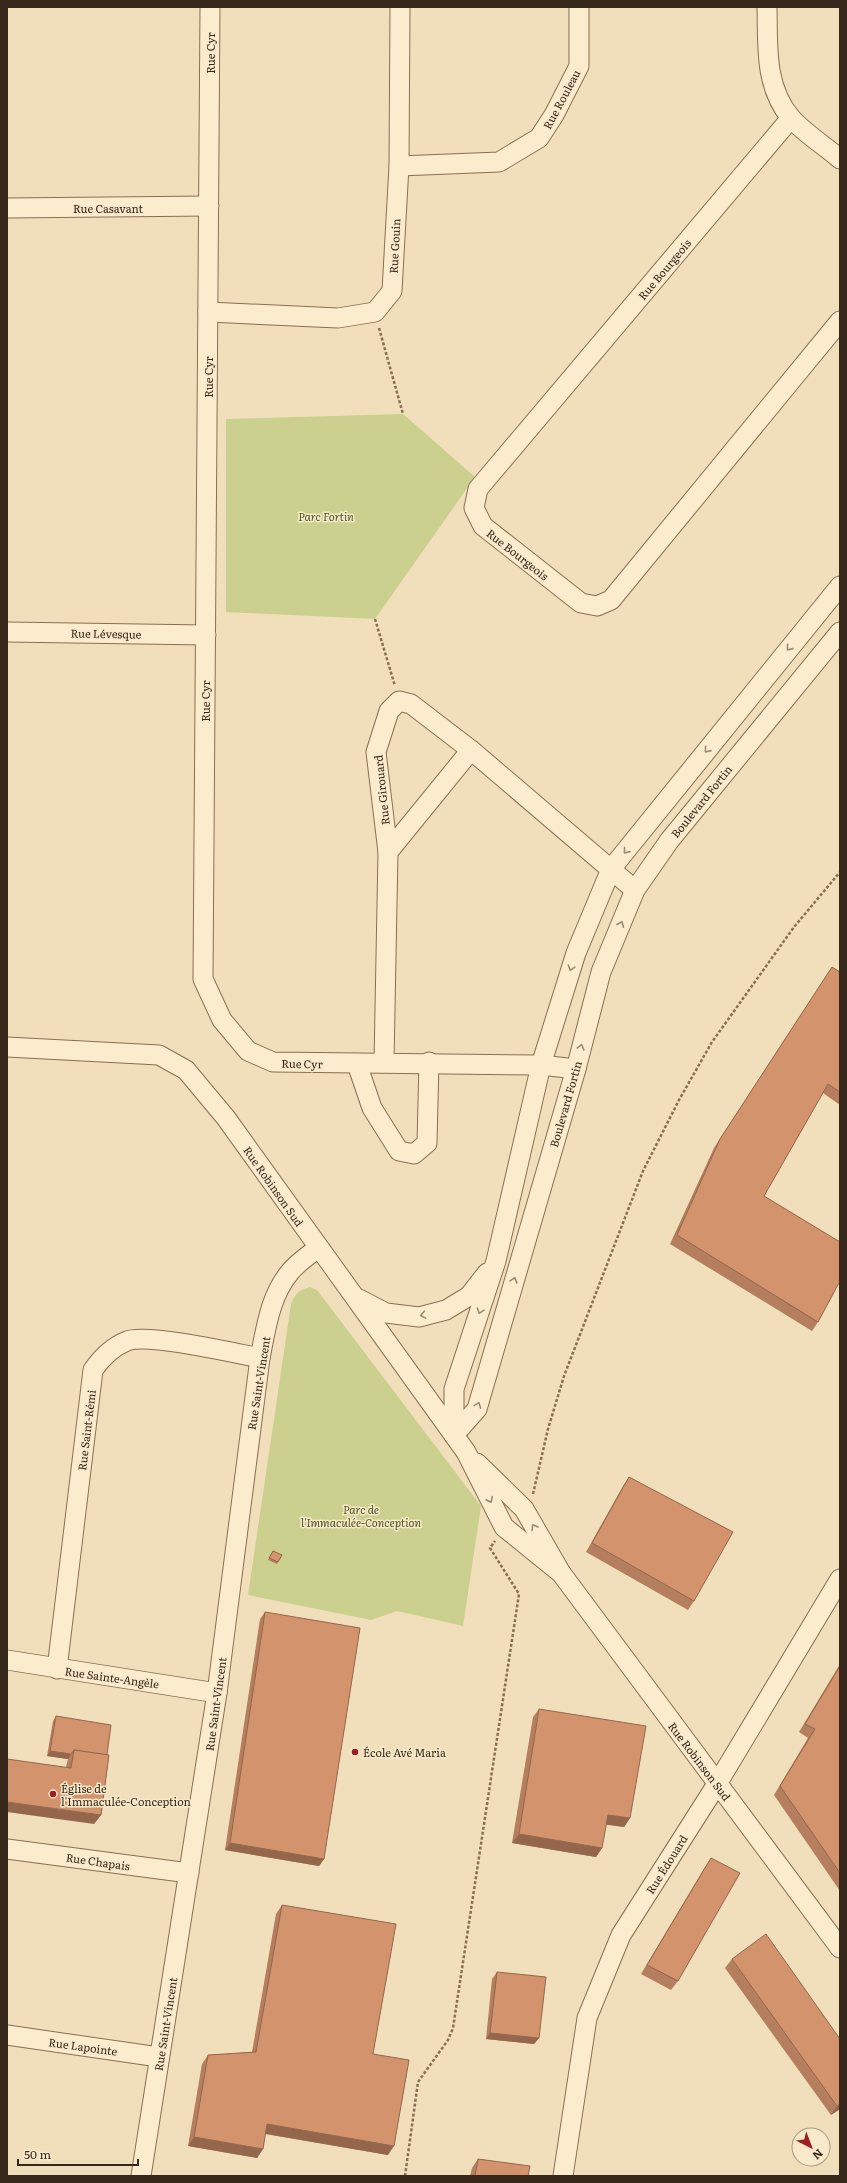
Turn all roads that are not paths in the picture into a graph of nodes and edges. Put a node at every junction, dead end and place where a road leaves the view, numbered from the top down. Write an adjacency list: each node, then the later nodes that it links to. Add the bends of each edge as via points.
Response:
1 (210, 7): 8 (street, Rue Cyr)
2 (400, 7): 7 (street, Rue Gouin)
3 (579, 7): 7 (street, Rue Rouleau, via 579,66 539,138 499,162)
4 (767, 7): 5 (street, via 768,66 774,91)
5 (791, 118): 6 (street); 11 (street, Rue Bourgeois, via 478,490 474,508 483,526 581,603 597,606 612,600)
6 (840, 159)
7 (399, 166): 10 (street, Rue Gouin, via 392,291 374,312 338,318)
8 (209, 206): 9 (street, Rue Casavant); 10 (street, Rue Cyr)
9 (7, 208)
10 (208, 312): 16 (street, Rue Cyr)
11 (840, 321)
12 (840, 586): 13 (street)
13 (803, 630): 17 (street); 20 (street, one-way to 20)
14 (7, 632): 16 (street, Rue Lévesque)
15 (840, 632): 17 (street, Boulevard Fortin)
16 (206, 635): 25 (street, Rue Cyr, via 203,979 222,1020 248,1052 273,1062)
17 (826, 649): 21 (street, Boulevard Fortin, via 669,841)
18 (471, 750): 19 (street, Rue Girouard); 19 (street, Rue Girouard, via 411,704 399,701 389,711 376,752); 20 (street)
19 (388, 852): 23 (street, Rue Girouard)
20 (611, 869): 21 (street); 26 (street, one-way to 26, via 576,953)
21 (635, 890): 27 (street, Boulevard Fortin, one-way to 21, via 601,972)
22 (7, 1047): 28 (street, Rue Robinson Sud, via 160,1055 186,1070 226,1118)
23 (384, 1062): 24 (street, Rue Cyr); 25 (street, Rue Cyr)
24 (428, 1062): 25 (street, via 427,1143 414,1154 399,1151 372,1108); 26 (street, Rue Cyr)
25 (357, 1064)
26 (541, 1065): 27 (street, Rue Cyr); 29 (street)
27 (576, 1069): 32 (street, Boulevard Fortin, one-way to 27, via 477,1409)
28 (318, 1248): 30 (street, Rue Robinson Sud); 31 (street, Rue Saint-Vincent, via 291,1270 279,1286 271,1308)
29 (496, 1261): 30 (street, one-way to 30, via 469,1296 446,1310 419,1317 386,1313); 32 (street, one-way to 32, via 454,1389)
30 (355, 1297): 32 (street, Rue Robinson Sud)
31 (260, 1358): 37 (street, Rue Saint-Rémi, via 148,1339 128,1340 103,1355 93,1370); 38 (street, Rue Saint-Vincent)
32 (454, 1435): 33 (street, Rue Robinson Sud)
33 (466, 1452): 34 (street, Rue Robinson Sud, one-way to 33, via 524,1509); 34 (street, Rue Robinson Sud, one-way to 34, via 504,1527)
34 (561, 1573): 39 (street, Rue Robinson Sud)
35 (840, 1579): 39 (street, Rue Édouard)
36 (7, 1660): 37 (street, Rue Sainte-Angèle)
37 (57, 1669): 38 (street, Rue Sainte-Angèle)
38 (217, 1693): 41 (street, Rue Saint-Vincent)
39 (717, 1784): 42 (street, Rue Robinson Sud); 46 (street, Rue Édouard, via 621,1935 587,2018)
40 (7, 1849): 41 (street, Rue Chapais)
41 (189, 1873): 44 (street, Rue Saint-Vincent)
42 (840, 1948)
43 (7, 2035): 44 (street, Rue Lapointe)
44 (159, 2057): 45 (street, Rue Saint-Vincent)
45 (141, 2176)
46 (563, 2176)

